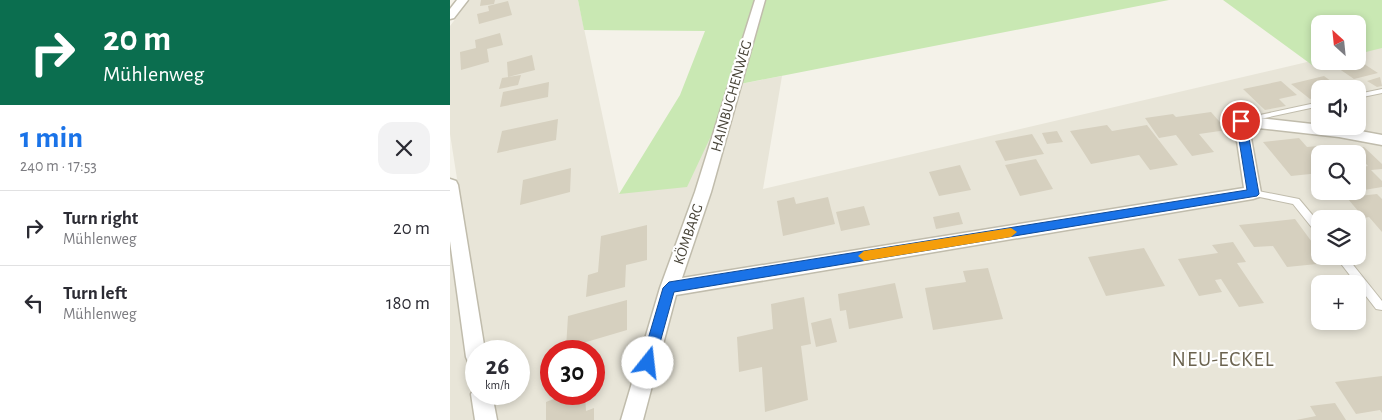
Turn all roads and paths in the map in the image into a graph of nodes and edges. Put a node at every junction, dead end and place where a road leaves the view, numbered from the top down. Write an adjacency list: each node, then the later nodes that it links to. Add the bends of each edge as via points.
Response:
1 (463, 0): 3 (street)
2 (760, 0): 10 (street, HAINBUCHENWEG)
3 (450, 16)
4 (1382, 91): 5 (lane)
5 (1366, 94)
6 (1311, 106): 7 (lane)
7 (1241, 121): 8 (street); 11 (street)
8 (1382, 140)
9 (450, 186): 16 (street)
10 (703, 192): 14 (street, KÖMBARG)
11 (1253, 194): 12 (lane, via 1296,201); 14 (street)
12 (1311, 220)
13 (1347, 265): 15 (lane)
14 (669, 288): 19 (street, KÖMBARG)
15 (1380, 306)
16 (473, 340)
17 (484, 405): 18 (street)
18 (486, 420)
19 (632, 420)

